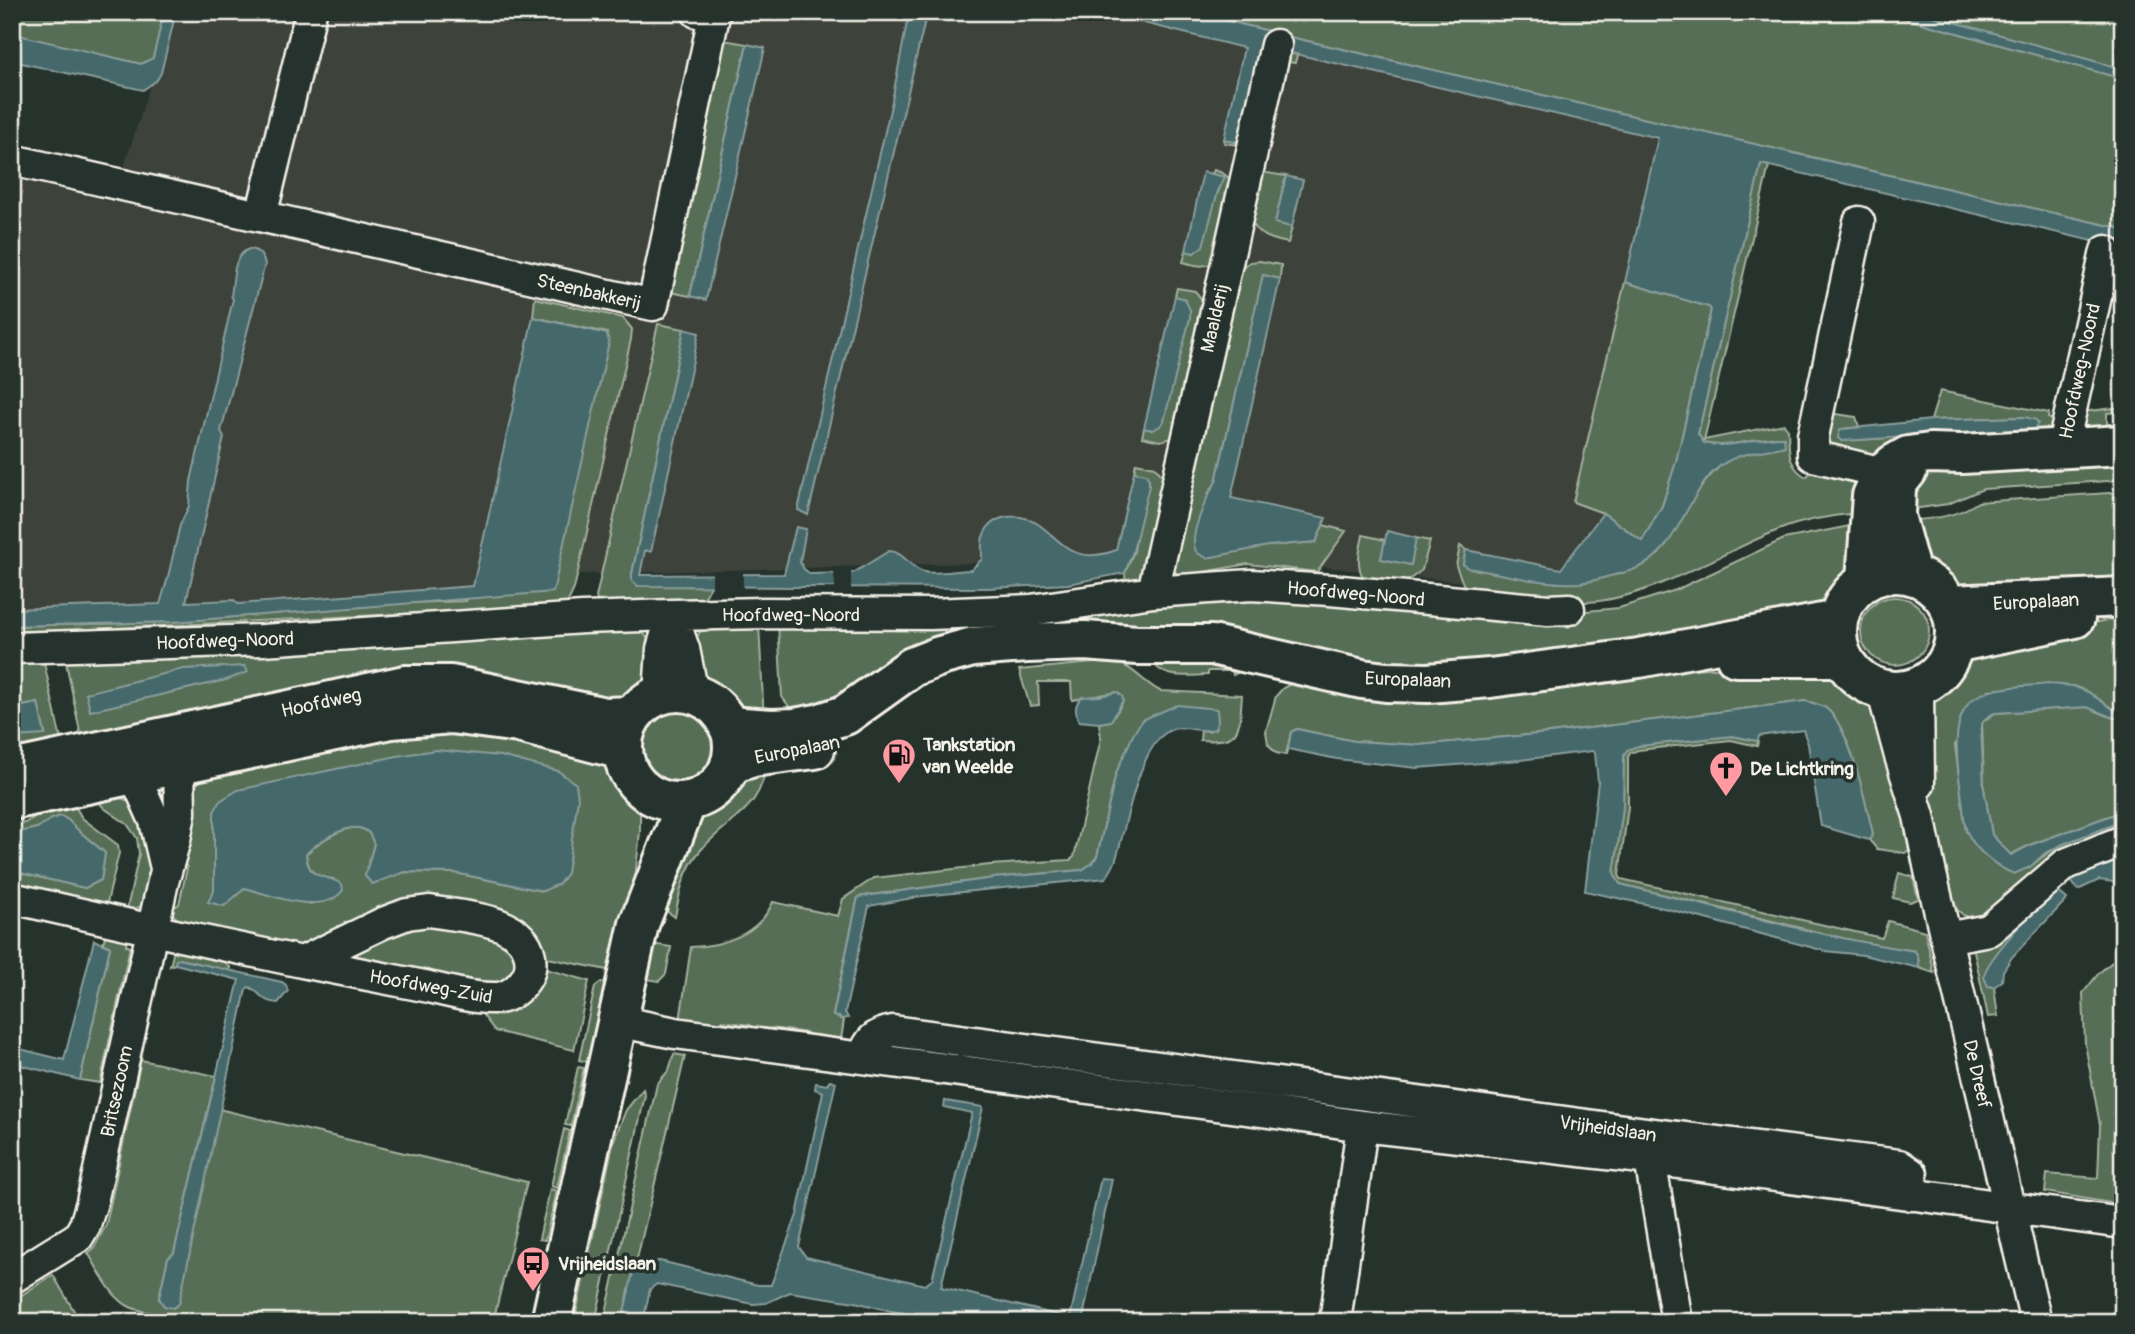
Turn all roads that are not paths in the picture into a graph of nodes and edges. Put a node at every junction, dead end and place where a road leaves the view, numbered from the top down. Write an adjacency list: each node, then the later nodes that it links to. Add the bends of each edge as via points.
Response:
1 (311, 12): 5 (street)
2 (697, 12): 5 (street, Steenbakkerij, via 714,16 653,305)
3 (1276, 45): 13 (street, Maalderij)
4 (12, 160): 5 (street, Steenbakkerij)
5 (261, 216)
6 (1860, 222): 10 (street, via 1813,436 1813,456 1871,470)
7 (2106, 250): 9 (street, Hoofdweg-Noord)
8 (2123, 445): 9 (main road, Hoofdweg-Noord)
9 (2062, 450): 10 (main road, Hoofdweg-Noord, via 1908,456 1894,464)
10 (1889, 481): 11 (main road); 12 (main road, via 1872,496)
11 (1911, 574): 12 (main road, via 1888,573); 15 (main road, via 1933,585)
12 (1866, 580): 19 (main road, via 1845,601)
13 (1153, 592): 17 (street, Hoofdweg-Noord, via 1251,584); 18 (street, Hoofdweg-Noord, via 1031,610)
14 (2123, 597): 15 (main road, Europalaan)
15 (1949, 605): 20 (main road)
16 (2123, 608): 20 (main road, Europalaan)
17 (1569, 609)
18 (672, 615): 22 (street, Hoofdweg-Noord, via 263,640); 24 (street, via 684,649)
19 (1840, 638): 21 (main road, Europalaan, via 1428,683 1362,679 1212,645); 23 (main road, via 1854,674 1862,681)
20 (1954, 643): 23 (main road, via 1942,670 1927,683)
21 (1137, 645): 25 (main road, Europalaan, via 1085,641 973,647 912,667 845,715 783,729); 28 (main road, Europalaan, via 954,674 936,680 845,740)
22 (12, 648)
23 (1900, 688): 39 (street, De Dreef, via 1900,756 1919,816)
24 (652, 714): 25 (main road, via 714,706); 26 (main road, Hoofdweg, via 606,717 451,685 405,685); 27 (main road, Hoofdweg, via 519,723 451,714 391,719); 31 (main road, via 631,775)
25 (728, 726): 28 (main road)
26 (150, 740): 27 (street); 29 (main road, Hoofdweg); 30 (street)
27 (179, 764): 30 (main road, Hoofdweg); 35 (street, Britsezoom, via 180,813)
28 (730, 764): 33 (main road, via 713,788)
29 (12, 770)
30 (134, 774): 32 (main road, Hoofdweg); 35 (street, Britsezoom, via 155,821)
31 (650, 794): 33 (main road); 37 (main road)
32 (12, 800)
33 (687, 801): 37 (main road)
34 (2123, 841): 39 (street, via 2066,864 1989,930)
35 (166, 868): 38 (street, Britsezoom)
36 (12, 898): 38 (street, Hoofdweg-Zuid)
37 (639, 924): 41 (main road)
38 (152, 930): 40 (street, Hoofdweg-Zuid); 48 (street, Britsezoom, via 85,1225 78,1237)
39 (1946, 938): 46 (street, De Dreef)
40 (302, 961): 40 (street, Hoofdweg-Zuid, via 468,996 500,998 515,991 531,970 528,950 513,930 429,911 383,923)
41 (617, 1021): 42 (street, Vrijheidslaan, via 862,1058 1014,1063); 49 (main road)
42 (1278, 1098): 43 (street, Vrijheidslaan); 45 (street, Vrijheidslaan, via 1639,1132 1899,1165 1912,1174)
43 (1362, 1126): 44 (street, Vrijheidslaan); 50 (street)
44 (1650, 1159): 45 (street, Vrijheidslaan); 51 (street)
45 (1911, 1195): 46 (street, Vrijheidslaan)
46 (2010, 1210): 47 (street, Vrijheidslaan); 52 (street, De Dreef)
47 (2123, 1223)
48 (12, 1278)
49 (551, 1322)
50 (1335, 1322)
51 (1677, 1322)
52 (2036, 1322)

